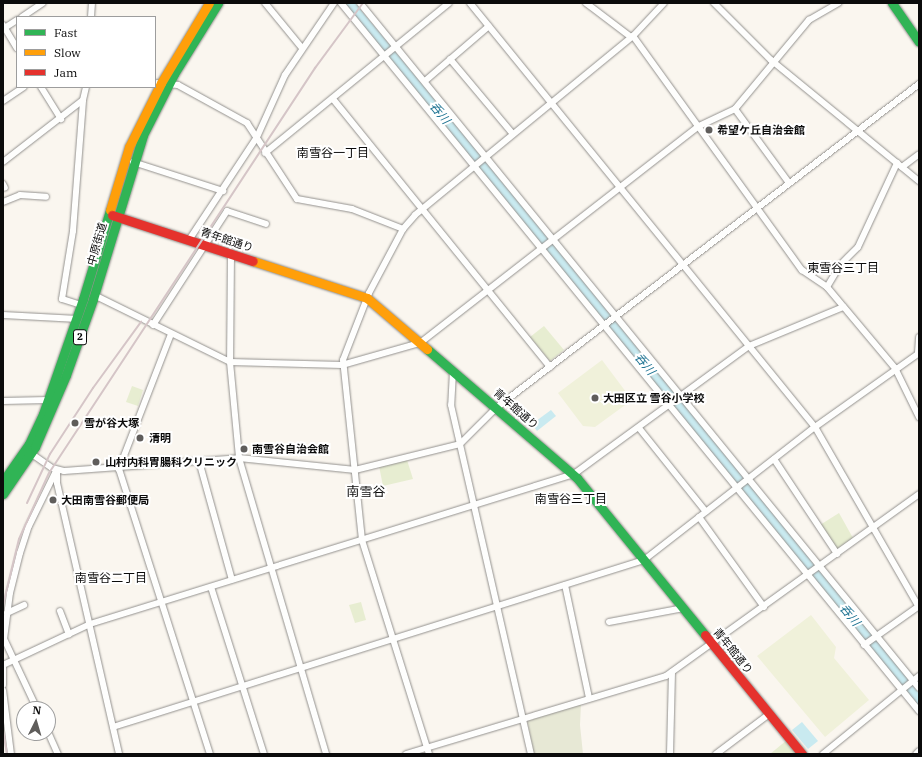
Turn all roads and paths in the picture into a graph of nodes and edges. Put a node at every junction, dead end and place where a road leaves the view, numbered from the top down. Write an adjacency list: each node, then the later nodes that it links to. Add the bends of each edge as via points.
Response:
1 (43, 3): 16 (street)
2 (92, 3): 17 (street)
3 (209, 3): 30 (main road, 中原街道 / 2)
4 (218, 3): 30 (main road, 中原街道 / 2)
5 (265, 3): 24 (street)
6 (334, 3): 24 (street)
7 (342, 3): 26 (street)
8 (360, 3): 25 (street)
9 (449, 3): 25 (street)
10 (470, 3): 19 (street)
11 (586, 3): 21 (street)
12 (664, 3): 21 (street)
13 (714, 3): 28 (street)
14 (838, 3): 28 (street, via 809,20)
15 (892, 3): 22 (main road)
16 (24, 16)
17 (91, 16)
18 (16, 21): 20 (street)
19 (489, 26): 27 (street); 38 (street)
20 (4, 27): 23 (street)
21 (632, 37): 38 (street); 41 (street)
22 (919, 42)
23 (16, 46)
24 (302, 48): 44 (street, via 277,90)
25 (394, 48): 26 (street); 29 (street)
26 (385, 55): 35 (street); 50 (street)
27 (450, 59): 29 (street); 43 (street)
28 (775, 64): 39 (street); 42 (street)
29 (425, 81): 47 (street)
30 (162, 83): 44 (street, via 178,85 247,122); 49 (main road, 中原街道 / 2); 60 (main road, 中原街道 / 2, via 128,150)
31 (919, 84): 42 (street)
32 (22, 88): 37 (street)
33 (42, 88): 40 (street)
34 (86, 88): 36 (street)
35 (333, 99): 45 (street); 59 (street)
36 (83, 100): 40 (street); 74 (street, via 74,224 62,299)
37 (3, 101)
38 (551, 103): 43 (street); 54 (street)
39 (735, 109): 41 (street); 53 (street)
40 (61, 119): 48 (street)
41 (697, 127): 54 (street); 58 (street)
42 (858, 131): 51 (street); 53 (street)
43 (513, 134): 47 (street)
44 (257, 137): 45 (street); 55 (street)
45 (266, 153): 63 (street, via 297,199 352,209)
46 (919, 154): 51 (street)
47 (484, 158): 50 (street); 65 (street)
48 (3, 162)
49 (133, 162): 55 (street); 61 (main road, 中原街道 / 2)
50 (475, 165): 59 (street); 67 (street)
51 (900, 165): 52 (street); 70 (street, via 858,247 840,265)
52 (919, 181)
53 (789, 183): 58 (street)
54 (621, 187): 65 (street); 69 (street)
55 (223, 191): 64 (street)
56 (46, 197): 57 (street, via 20,195)
57 (3, 202)
58 (757, 209): 69 (street); 70 (street, via 802,270)
59 (422, 210): 63 (street); 71 (street)
60 (108, 214): 61 (main road, 青年館通り); 74 (main road, 中原街道 / 2)
61 (117, 217): 64 (main road, 青年館通り); 72 (main road, 中原街道 / 2)
62 (266, 224): 66 (street, via 227,211)
63 (403, 229): 73 (street)
64 (189, 240): 66 (main road, 青年館通り)
65 (552, 240): 67 (street); 77 (street)
66 (204, 246): 68 (main road, 青年館通り); 80 (street)
67 (542, 247): 71 (street); 81 (street)
68 (231, 254): 73 (main road, 青年館通り); 87 (street)
69 (683, 265): 77 (street); 85 (street)
70 (827, 287): 75 (street)
71 (488, 290): 84 (street); 89 (street)
72 (94, 295): 79 (main road, 中原街道 / 2); 80 (street)
73 (367, 298): 84 (main road, 青年館通り); 88 (street)
74 (81, 305): 78 (main road, 中原街道 / 2)
75 (843, 307): 85 (street); 90 (street)
76 (3, 315): 78 (street)
77 (614, 318): 81 (street); 92 (street)
78 (76, 319): 79 (street); 93 (main road, 中原街道 / 2)
79 (85, 322): 101 (main road, 中原街道 / 2, via 46,424)
80 (153, 325): 82 (street)
81 (605, 325): 89 (street); 95 (street)
82 (171, 334): 87 (street); 105 (street)
83 (919, 337): 86 (street)
84 (420, 343): 88 (street); 91 (main road, 青年館通り)
85 (749, 346): 92 (street); 98 (street)
86 (918, 353): 90 (street)
87 (230, 362): 88 (street); 102 (street)
88 (343, 365): 107 (street)
89 (550, 367): 96 (street)
90 (895, 368): 97 (street); 98 (street)
91 (453, 371): 96 (main road, 青年館通り); 100 (street, via 451,405)
92 (680, 397): 95 (street); 110 (street)
93 (48, 400): 94 (street); 101 (main road, 中原街道 / 2)
94 (3, 401)
95 (669, 405): 99 (street); 111 (street)
96 (496, 408): 100 (street); 108 (main road, 青年館通り)
97 (919, 418)
98 (815, 427): 103 (street); 117 (street)
99 (639, 428): 108 (street); 115 (street)
100 (460, 444): 107 (street); 114 (street)
101 (29, 451): 106 (street); 109 (main road, 中原街道 / 2)
102 (239, 458): 104 (street); 107 (street); 122 (street)
103 (774, 459): 110 (street); 119 (street)
104 (199, 461): 105 (street); 124 (street)
105 (118, 469): 106 (street); 127 (street)
106 (57, 470): 134 (street, via 25,536); 136 (street, via 56,483)
107 (355, 470): 118 (street)
108 (574, 474): 114 (street); 120 (main road, 青年館通り)
109 (6, 479): 112 (main road, 中原街道 / 2)
110 (747, 480): 111 (street); 121 (street)
111 (737, 488): 115 (street); 123 (street)
112 (3, 494)
113 (919, 494): 117 (street)
114 (474, 506): 118 (street); 130 (street)
115 (706, 512): 116 (street)
116 (699, 517): 120 (street); 131 (street)
117 (874, 528): 119 (street); 129 (street)
118 (362, 540): 122 (street); 139 (street)
119 (837, 554): 121 (street)
120 (644, 560): 125 (street); 132 (main road, 青年館通り)
121 (818, 566): 123 (street); 138 (street)
122 (271, 569): 124 (street); 144 (street)
123 (807, 575): 131 (street); 141 (street)
124 (232, 580): 126 (street)
125 (565, 585): 130 (street); 153 (street, via 577,629)
126 (211, 587): 127 (street); 149 (street)
127 (162, 602): 136 (street); 154 (street)
128 (24, 605): 134 (street)
129 (919, 606): 138 (street)
130 (497, 607): 139 (street); 158 (street)
131 (764, 607): 140 (street)
132 (684, 608): 135 (street); 140 (main road, 青年館通り)
133 (60, 611): 137 (street)
134 (7, 613): 142 (street, via 4,639)
135 (609, 622)
136 (90, 624): 137 (street); 159 (street)
137 (69, 634): 142 (street)
138 (876, 637): 141 (street); 147 (street)
139 (393, 638): 144 (street); 161 (street)
140 (712, 644): 145 (street); 157 (main road, 青年館通り)
141 (865, 645): 152 (street)
142 (14, 659): 143 (street); 155 (street)
143 (3, 665): 148 (street)
144 (299, 668): 149 (street); 168 (street)
145 (672, 672): 153 (street, via 666,676); 171 (street)
146 (919, 676): 147 (street)
147 (912, 682): 150 (street); 152 (street)
148 (3, 685)
149 (243, 685): 154 (street); 167 (street)
150 (919, 688)
151 (3, 690): 163 (street)
152 (902, 690): 156 (street); 174 (street)
153 (588, 698): 158 (street)
154 (193, 700): 159 (street); 166 (street)
155 (34, 701)
156 (919, 711)
157 (769, 714): 172 (street); 173 (main road, 青年館通り)
158 (523, 718): 161 (street); 170 (street)
159 (113, 727): 165 (street)
160 (52, 741): 164 (street)
161 (428, 751): 169 (street)
162 (919, 751): 175 (street)
163 (11, 754)
164 (58, 754)
165 (119, 754)
166 (210, 754)
167 (264, 754)
168 (326, 754)
169 (406, 754)
170 (531, 754)
171 (670, 754)
172 (716, 754)
173 (802, 754)
174 (823, 754)
175 (916, 754)

